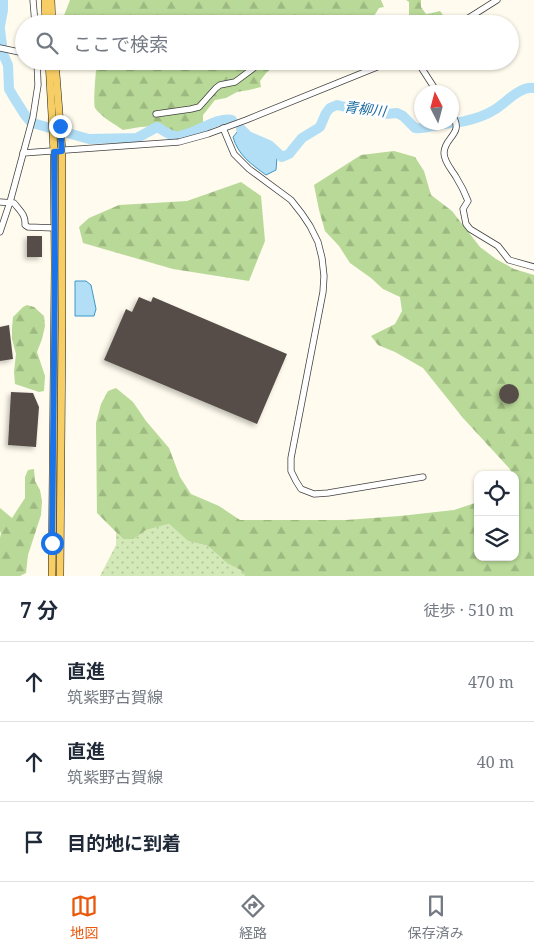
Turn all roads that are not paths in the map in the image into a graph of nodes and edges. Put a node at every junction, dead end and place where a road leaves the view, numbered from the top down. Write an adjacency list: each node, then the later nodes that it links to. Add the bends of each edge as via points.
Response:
1 (33, 0): 5 (street)
2 (45, 0): 6 (main road)
3 (51, 0): 7 (main road)
4 (497, 0): 8 (street)
5 (34, 15)
6 (46, 15)
7 (52, 15)
8 (473, 15)
9 (0, 48): 10 (street)
10 (15, 51)
11 (37, 70): 23 (street, via 37,96)
12 (50, 70): 19 (main road)
13 (55, 70): 19 (main road)
14 (251, 70): 18 (street, via 235,82 216,88 200,107)
15 (369, 70): 20 (street)
16 (423, 70): 17 (street)
17 (432, 85)
18 (156, 114)
19 (56, 125): 22 (main road)
20 (223, 128): 22 (street, via 179,142); 29 (street, via 234,154 291,200 302,214 318,242 322,258 323,292 291,458 291,471 296,481 301,488 314,494)
21 (455, 130): 28 (street, via 445,146 444,158 468,201 464,208 466,224 498,246 509,260)
22 (58, 151): 23 (street); 26 (main road); 31 (main road, via 62,323)
23 (23, 153): 25 (street)
24 (0, 202): 25 (street)
25 (10, 202): 26 (street, via 24,215 28,227); 27 (street)
26 (55, 228): 30 (main road)
27 (0, 232)
28 (534, 267)
29 (423, 477)
30 (52, 576)
31 (60, 576)

